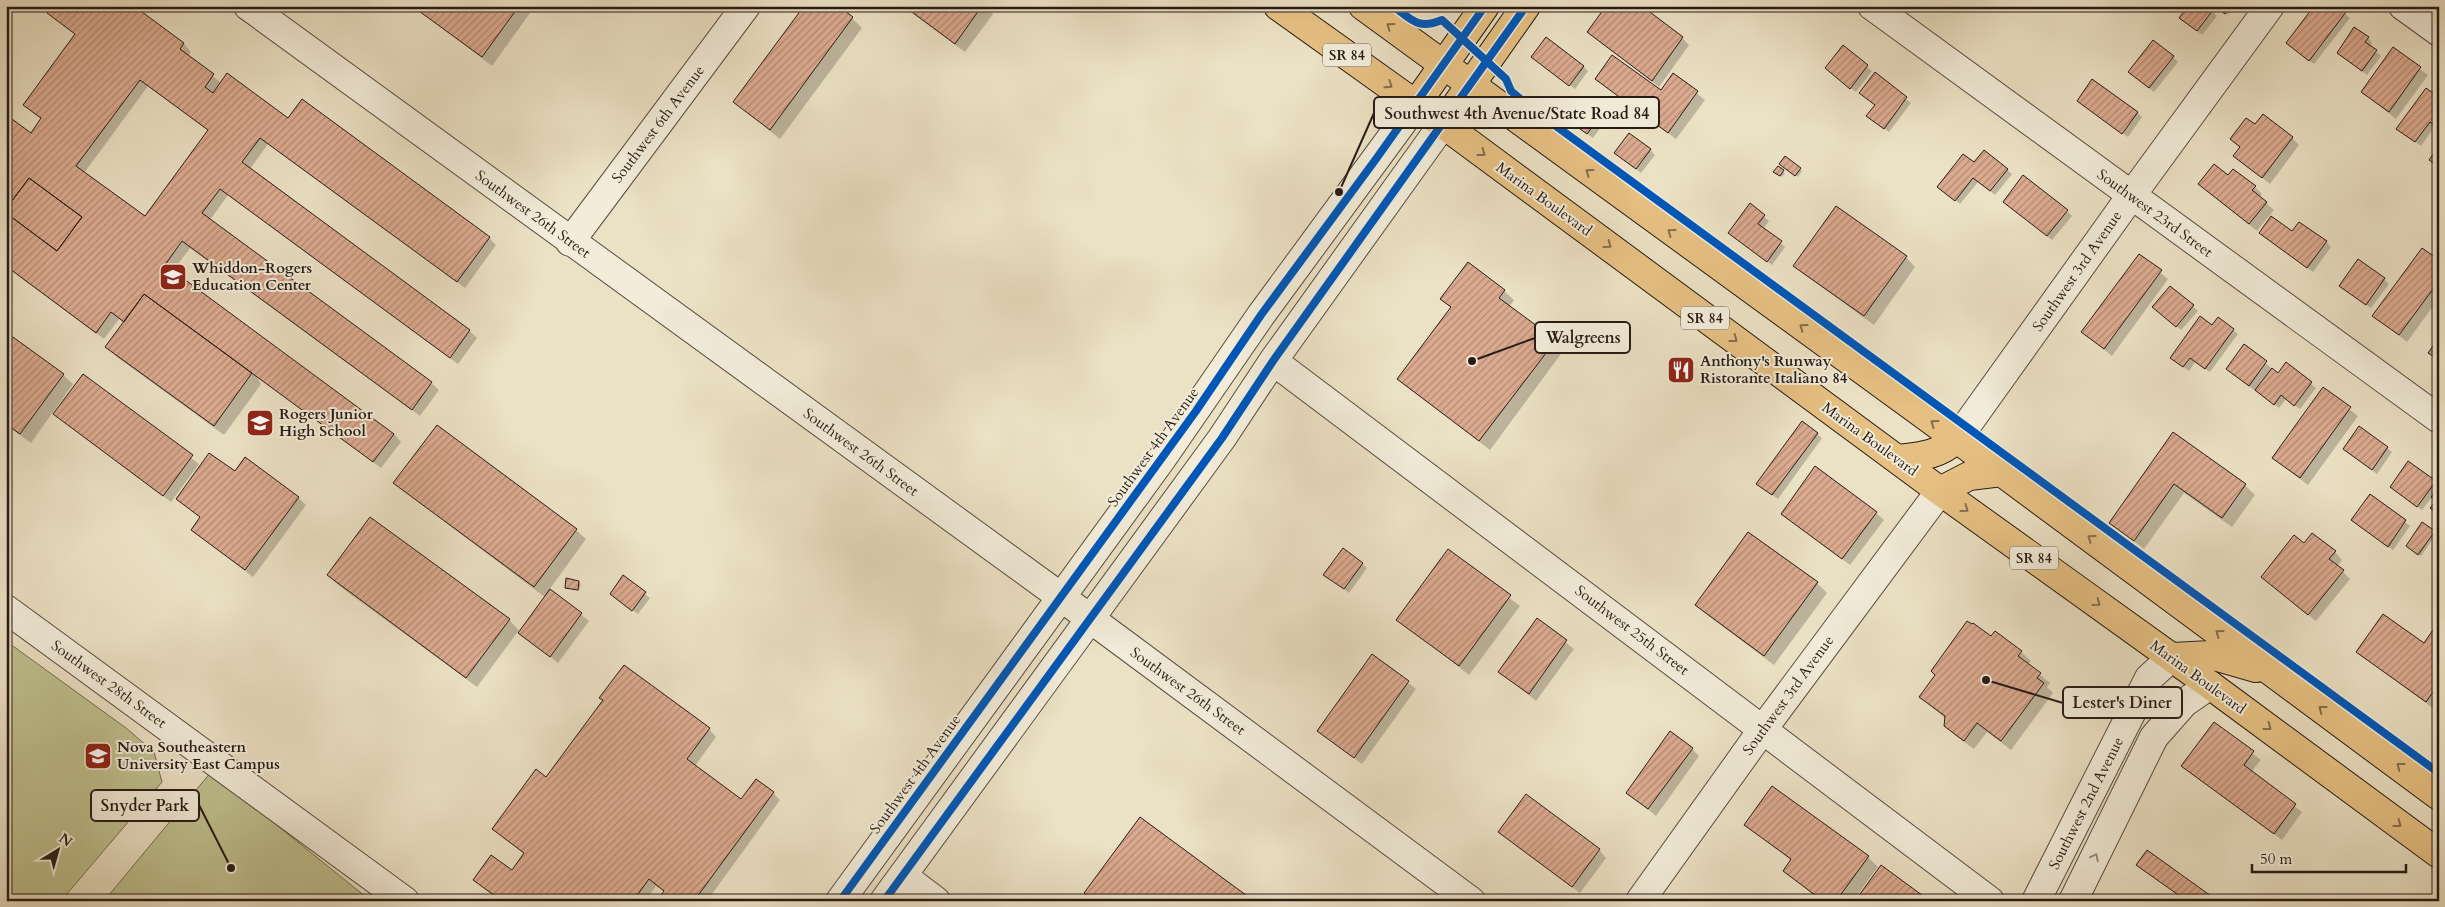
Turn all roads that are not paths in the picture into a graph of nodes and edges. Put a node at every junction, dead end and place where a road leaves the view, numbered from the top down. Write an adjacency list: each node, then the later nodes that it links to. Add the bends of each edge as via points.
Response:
1 (248, 6): 16 (street, Southwest 26th Street)
2 (746, 6): 16 (street, Southwest 6th Avenue)
3 (1278, 6): 13 (main road, Marina Boulevard / SR 84, one-way to 13)
4 (1362, 6): 11 (main road, one-way to 4)
5 (1485, 6): 11 (main road, Southwest 4th Avenue)
6 (1526, 6): 12 (main road)
7 (1872, 6): 15 (street, Southwest 23rd Street)
8 (2270, 6): 15 (street, Southwest 3rd Avenue)
9 (2403, 6): 10 (street)
10 (2439, 32)
11 (1443, 65): 12 (main road); 13 (main road, Southwest 4th Avenue)
12 (1470, 85): 14 (main road); 19 (main road, one-way to 12)
13 (1416, 104): 14 (main road, Marina Boulevard / SR 84); 23 (street, Southwest 4th Avenue)
14 (1443, 124): 17 (street); 20 (main road, Marina Boulevard / SR 84, one-way to 20)
15 (2131, 196): 18 (street, Southwest 23rd Street); 19 (street, Southwest 3rd Avenue)
16 (570, 242): 23 (street, Southwest 26th Street)
17 (1273, 362): 25 (street, via 1222,438); 29 (street, Southwest 25th Street)
18 (2439, 419)
19 (1957, 439): 20 (main road, via 1944,450 1929,455); 21 (main road)
20 (1897, 459): 22 (main road, Marina Boulevard / SR 84)
21 (2002, 472): 22 (main road, via 1969,476); 27 (main road, one-way to 21)
22 (1940, 491): 26 (main road, Marina Boulevard / SR 84, one-way to 26); 29 (street, Southwest 3rd Avenue)
23 (1061, 597): 25 (street, Southwest 26th Street); 34 (street, Southwest 4th Avenue)
24 (6, 609): 33 (street, Southwest 28th Street)
25 (1090, 619): 32 (street); 37 (street, Southwest 26th Street)
26 (2172, 657): 27 (main road, via 2211,655 2246,663); 28 (main road, Marina Boulevard / SR 84); 40 (street, Southwest 2nd Avenue, via 2149,678)
27 (2287, 682): 30 (main road, one-way to 27)
28 (2210, 685): 31 (main road, Marina Boulevard / SR 84, one-way to 31); 41 (street, Southwest 2nd Avenue, one-way to 28, via 2154,737 2184,703)
29 (1763, 729): 38 (street, Southwest 3rd Avenue); 39 (street, Southwest 25th Street)
30 (2439, 796)
31 (2439, 854)
32 (903, 876): 35 (street); 36 (street)
33 (405, 901)
34 (840, 901)
35 (884, 901)
36 (936, 901)
37 (1471, 901)
38 (1640, 901)
39 (1990, 901)
40 (2036, 901)
41 (2073, 901)

